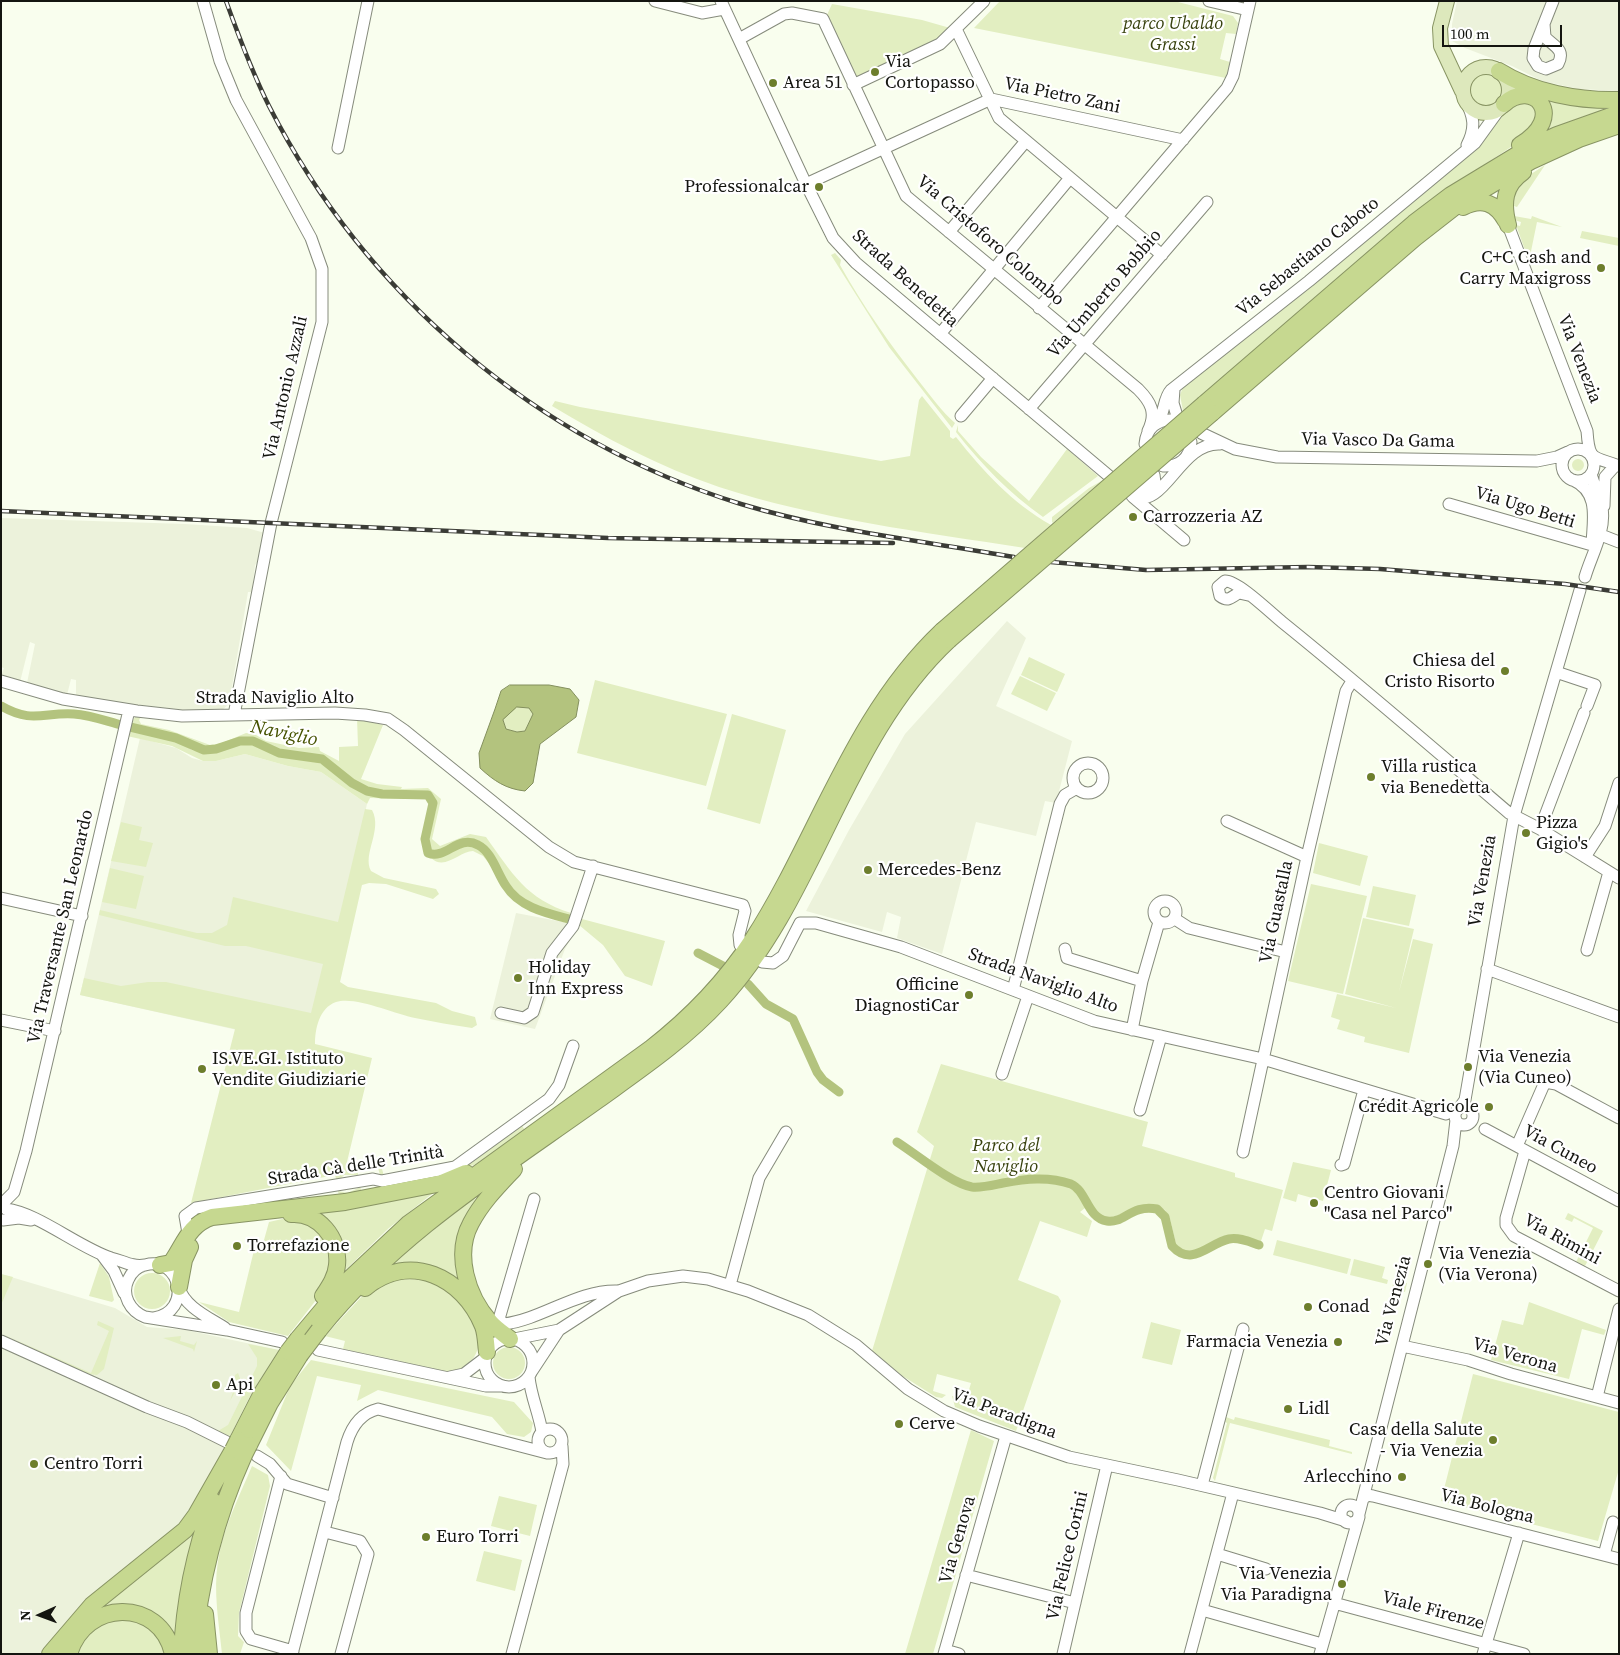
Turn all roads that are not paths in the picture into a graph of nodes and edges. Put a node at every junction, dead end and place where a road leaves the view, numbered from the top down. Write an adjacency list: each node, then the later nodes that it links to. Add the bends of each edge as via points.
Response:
1 (203, 1): 77 (street, Via Antonio Azzali, via 220,61 236,100 311,238 322,268 322,322 271,523)
2 (368, 1): 23 (street)
3 (655, 1): 7 (street, via 702,13)
4 (984, 1): 11 (street)
5 (1209, 1): 8 (street)
6 (1553, 1): 10 (street)
7 (722, 5): 12 (street, Strada Benedetta)
8 (1249, 6): 21 (street, via 1233,76 1227,88)
9 (1446, 8): 13 (main road, via 1446,46 1451,58 1462,65); 16 (main road, via 1440,31 1441,49 1457,76)
10 (1544, 24)
11 (956, 30): 14 (street, via 940,44); 15 (street)
12 (739, 39): 14 (street, Via Cristoforo Colombo, via 784,14 823,19); 27 (street, Strada Benedetta)
13 (1492, 69): 16 (main road, via 1477,68 1468,75 1463,85); 17 (highway, via 1552,93 1585,99); 18 (main road, via 1504,76 1508,86 1508,98)
14 (853, 85): 24 (street, Via Cristoforo Colombo)
15 (991, 99): 21 (street, Via Pietro Zani); 22 (street, via 999,118); 24 (street, Via Pietro Zani)
16 (1465, 99): 18 (main road, via 1480,112 1491,112); 25 (street, Via Sebastiano Caboto, via 1474,125 1471,138)
17 (1619, 100)
18 (1502, 106): 25 (street, Via Sebastiano Caboto, via 1475,143); 29 (highway, via 1510,98 1522,95 1537,100 1545,115 1540,129 1466,178)
19 (1619, 113): 29 (highway, via 1558,135 1518,154)
20 (1612, 127): 31 (highway, via 1534,165 1512,180 1505,198); 33 (highway, via 1554,150 1500,178 1456,206)
21 (1183, 140): 30 (street)
22 (1026, 142): 26 (street); 32 (street)
23 (338, 148)
24 (883, 149): 27 (street, Via Pietro Zani); 32 (street, Via Cristoforo Colombo, via 906,196)
25 (1462, 152): 40 (street, Via Sebastiano Caboto)
26 (1070, 178): 30 (street); 35 (street)
27 (806, 184): 37 (street, Strada Benedetta, via 843,250)
28 (1207, 202): 34 (street, Via Umberto Bobbio)
29 (1436, 205): 41 (highway)
30 (1116, 216): 34 (street); 36 (street)
31 (1508, 225): 33 (highway, via 1491,204 1473,202); 44 (street, Via Venezia)
32 (949, 232): 35 (street, Via Cristoforo Colombo)
33 (1401, 249): 41 (highway)
34 (1162, 255): 38 (street, Via Umberto Bobbio)
35 (994, 270): 36 (street, Via Cristoforo Colombo); 37 (street)
36 (1040, 308): 38 (street, Via Cristoforo Colombo)
37 (940, 334): 39 (street, Strada Benedetta)
38 (1084, 345): 42 (street, Via Umberto Bobbio); 45 (street, Via Cristoforo Colombo, via 1150,402)
39 (993, 378): 42 (street, Strada Benedetta); 43 (street)
40 (1175, 388): 45 (street, Via Sebastiano Caboto, via 1168,394 1162,416); 45 (street, via 1175,418)
41 (1208, 408): 73 (highway, bridge)
42 (1029, 409): 57 (street, Strada Benedetta)
43 (961, 416)
44 (1583, 423): 50 (street, Via Venezia, via 1579,440); 51 (street, Via Venezia)
45 (1152, 427): 48 (street)
46 (1201, 433): 49 (street)
47 (1191, 442): 52 (street)
48 (1145, 444)
49 (1220, 444): 52 (street, via 1201,447); 53 (street, Via Vasco Da Gama, via 1284,458)
50 (1570, 451): 51 (street, via 1583,449); 53 (street, Via Vasco Da Gama); 58 (street, Via Venezia, via 1563,458 1562,466)
51 (1591, 455): 54 (street); 56 (street, Via Venezia)
52 (1184, 460): 55 (street); 59 (street)
53 (1537, 461): 58 (street, Via Vasco Da Gama, via 1556,467)
54 (1617, 467): 56 (street); 65 (street, via 1605,478)
55 (1157, 471): 61 (street, via 1148,485); 62 (street, via 1155,483)
56 (1592, 472): 58 (street, via 1583,480); 65 (street, Via Venezia)
57 (1108, 476)
58 (1570, 478): 60 (street)
59 (1158, 491): 62 (street); 64 (street)
60 (1588, 492): 66 (street, via 1597,502); 69 (street, Via Venezia, via 1594,507)
61 (1133, 493): 62 (street); 64 (street)
62 (1145, 499): 64 (street)
63 (1449, 504): 69 (street, Via Ugo Betti)
64 (1153, 515): 67 (street)
65 (1603, 520): 66 (street, Via Venezia)
66 (1600, 534): 68 (street); 69 (street, Via Venezia)
67 (1184, 540)
68 (1619, 542)
69 (1592, 548): 70 (street, Via Venezia)
70 (1585, 577)
71 (1580, 590): 74 (street, Via Venezia)
72 (1248, 595): 76 (street)
73 (945, 636): 111 (highway, via 882,724 777,923 743,974 684,1036); 115 (highway, via 908,668 877,710 766,918 726,976 703,1003 671,1032)
74 (1556, 672): 81 (street, Via Venezia); 83 (street, via 1595,685)
75 (1, 681): 78 (street, Strada Naviglio Alto)
76 (1352, 681): 81 (street); 84 (street, Via Guastalla, via 1346,693)
77 (234, 715): 78 (street, Strada Naviglio Alto, via 173,715); 86 (street, Strada Naviglio Alto, via 335,713 388,720 549,847 574,862)
78 (127, 720): 89 (street, Via Traversante San Leonardo)
79 (1619, 783): 85 (street, via 1605,826)
80 (1077, 788): 99 (street, via 1065,795 1060,804)
81 (1514, 816): 83 (street); 97 (street, Via Venezia)
82 (1227, 821): 84 (street)
83 (1540, 828): 85 (street)
84 (1307, 857): 95 (street, Via Guastalla)
85 (1585, 857): 87 (street)
86 (593, 866): 92 (street, Strada Naviglio Alto, via 741,904 745,911 738,935); 101 (street, via 574,923 552,953 533,1012 524,1018)
87 (1614, 875): 94 (street)
88 (1, 898): 89 (street)
89 (82, 916): 105 (street, Via Traversante San Leonardo)
90 (1175, 918): 91 (street, via 1167,924); 91 (street, via 1174,905 1164,901 1154,910); 95 (street, via 1189,928)
91 (1159, 922): 98 (street)
92 (740, 945)
93 (1065, 949): 98 (street, via 1067,958)
94 (1587, 950)
95 (1286, 952): 108 (street, Via Guastalla)
96 (762, 962): 99 (street, Strada Naviglio Alto, via 779,960 797,925 808,922 901,948)
97 (1487, 969): 102 (street); 113 (street, Via Venezia)
98 (1142, 981): 104 (street)
99 (1014, 990): 100 (street, Strada Naviglio Alto)
100 (1028, 996): 104 (street, Strada Naviglio Alto, via 1094,1021); 109 (street)
101 (501, 1013)
102 (1619, 1017)
103 (1, 1020): 105 (street)
104 (1132, 1030): 106 (street, Strada Naviglio Alto)
105 (55, 1031): 118 (street, Via Traversante San Leonardo)
106 (1161, 1036): 108 (street, Strada Naviglio Alto); 112 (street)
107 (573, 1046): 125 (street, Strada Cà delle Trinità, via 560,1085 549,1100 455,1167)
108 (1263, 1059): 110 (street, Strada Naviglio Alto); 119 (street, Via Guastalla)
109 (1002, 1074)
110 (1364, 1090): 113 (street, Strada Naviglio Alto); 120 (street, via 1344,1164)
111 (586, 1109): 140 (highway, via 405,1241 365,1278); 142 (highway, via 514,1170 486,1199 470,1224 463,1269 468,1284 490,1323)
112 (1140, 1110)
113 (1462, 1114): 117 (street, Via Cuneo); 145 (street, Via Venezia)
114 (1619, 1118): 117 (street, Via Rimini, via 1556,1084 1545,1082)
115 (536, 1130): 125 (highway, via 469,1171 442,1183 345,1202); 144 (highway, via 388,1240 339,1289)
116 (786, 1132): 131 (street, via 759,1178)
117 (1521, 1148): 123 (street, Via Cuneo); 134 (street, Via Rimini, via 1506,1218 1510,1231)
118 (26, 1151): 121 (street, Via Traversante San Leonardo); 124 (street, Via Traversante San Leonardo, via 14,1192)
119 (1243, 1152)
120 (1340, 1165)
121 (17, 1198): 124 (street); 126 (street, via 20,1209)
122 (534, 1199): 133 (street, Via Paradigna, via 499,1319 504,1324 521,1322 587,1295)
123 (1619, 1201)
124 (3, 1211): 126 (street); 127 (street)
125 (205, 1214): 128 (highway)
126 (27, 1215): 127 (street)
127 (38, 1222): 129 (street)
128 (191, 1237): 130 (highway, via 170,1263); 132 (highway); 144 (highway, via 214,1227 300,1214 320,1223 336,1249 335,1273)
129 (101, 1254): 130 (street, via 132,1266); 135 (street, via 114,1271)
130 (153, 1265): 132 (street, via 171,1272); 135 (street, via 138,1268 129,1278)
131 (730, 1285): 133 (street, Via Paradigna, via 683,1276 648,1281); 157 (street, Via Paradigna, via 808,1315 856,1345 893,1379 927,1401 952,1415)
132 (179, 1287): 137 (street, via 173,1308); 139 (street, via 182,1296 191,1304)
133 (619, 1291): 141 (street, Via Paradigna)
134 (1619, 1291)
135 (127, 1299): 137 (street, via 137,1313)
136 (1619, 1309): 151 (street)
137 (154, 1318): 139 (street)
138 (1243, 1329): 166 (street)
139 (229, 1330): 144 (street)
140 (319, 1330): 144 (highway, bridge); 147 (highway, via 378,1279 396,1272 421,1272 447,1280 464,1295 483,1326)
141 (559, 1330): 142 (street, Via Paradigna); 148 (street, Via Paradigna)
142 (512, 1339): 147 (street, Via Paradigna, via 501,1340); 148 (street, via 522,1342 532,1356)
143 (1, 1341): 160 (street)
144 (291, 1346): 160 (highway); 160 (highway, via 270,1403)
145 (1402, 1346): 151 (street, Via Verona, via 1468,1360); 163 (street, Via Venezia)
146 (318, 1350): 149 (street, Via Paradigna)
147 (486, 1355): 149 (street, Via Paradigna, via 464,1374); 150 (street, via 487,1375)
148 (530, 1375): 150 (street, Via Paradigna, via 524,1382); 153 (street)
149 (444, 1378): 150 (street, Via Paradigna)
150 (505, 1387): 153 (street, via 528,1397)
151 (1597, 1397): 152 (street, Via Verona)
152 (1619, 1402)
153 (533, 1404): 154 (street)
154 (540, 1417): 155 (street); 156 (street)
155 (557, 1430): 156 (street, via 549,1428); 159 (street, via 562,1437)
156 (540, 1434): 158 (street); 161 (street, via 540,1448)
157 (1006, 1436): 162 (street, Via Paradigna, via 1069,1457); 183 (street, Via Genova)
158 (520, 1446): 161 (street); 168 (street, via 407,1415 378,1409 369,1411 354,1425 349,1436)
159 (562, 1446): 161 (street); 164 (street)
160 (240, 1448): 165 (street, via 270,1464); 178 (highway); 191 (highway, via 185,1530 92,1605); 194 (highway, via 210,1508 197,1551 187,1602)
161 (549, 1453): 164 (street)
162 (1107, 1465): 166 (street, Via Paradigna); 185 (street, Via Felice Corini)
163 (1370, 1469): 169 (street, Via Venezia); 170 (street, Via Venezia, via 1360,1492)
164 (560, 1474): 198 (street)
165 (280, 1476): 168 (street, via 297,1489); 189 (street, via 246,1614 246,1631 251,1639)
166 (1202, 1485): 167 (street, Via Paradigna)
167 (1233, 1492): 171 (street, Via Paradigna); 179 (street)
168 (333, 1498): 175 (street)
169 (1363, 1499): 172 (street, Via Venezia); 176 (street, Via Bologna, via 1373,1496)
170 (1345, 1507): 171 (street, Via Paradigna); 172 (street, via 1354,1506); 173 (street, via 1342,1515)
171 (1319, 1513): 173 (street, Via Paradigna)
172 (1359, 1516): 173 (street, via 1353,1522); 177 (street, Via Venezia)
173 (1346, 1522): 177 (street)
174 (1613, 1522): 180 (street)
175 (325, 1532): 189 (street); 197 (street, via 360,1541 368,1554)
176 (1519, 1533): 180 (street, Via Bologna); 188 (street)
177 (1352, 1536): 184 (street, Via Venezia)
178 (211, 1544): 195 (highway, via 200,1596); 196 (highway, via 205,1607)
179 (1217, 1554): 182 (street); 186 (street)
180 (1604, 1555): 181 (street, Via Bologna)
181 (1619, 1559)
182 (1266, 1568)
183 (966, 1575): 185 (street); 190 (street, Via Genova)
184 (1334, 1603): 187 (street, Via Venezia); 188 (street, Viale Firenze)
185 (1075, 1604): 200 (street, Via Felice Corini)
186 (1202, 1610): 187 (street); 201 (street)
187 (1321, 1649)
188 (1484, 1649): 202 (street, Viale Firenze)
189 (293, 1652)
190 (944, 1652): 199 (street)
191 (50, 1654)
192 (68, 1654): 193 (highway, via 88,1623 102,1615 117,1612 139,1616 155,1624 168,1640)
193 (173, 1654)
194 (182, 1654)
195 (194, 1654)
196 (209, 1654)
197 (341, 1654)
198 (512, 1654)
199 (959, 1654)
200 (1063, 1654)
201 (1190, 1654)
202 (1524, 1654)

